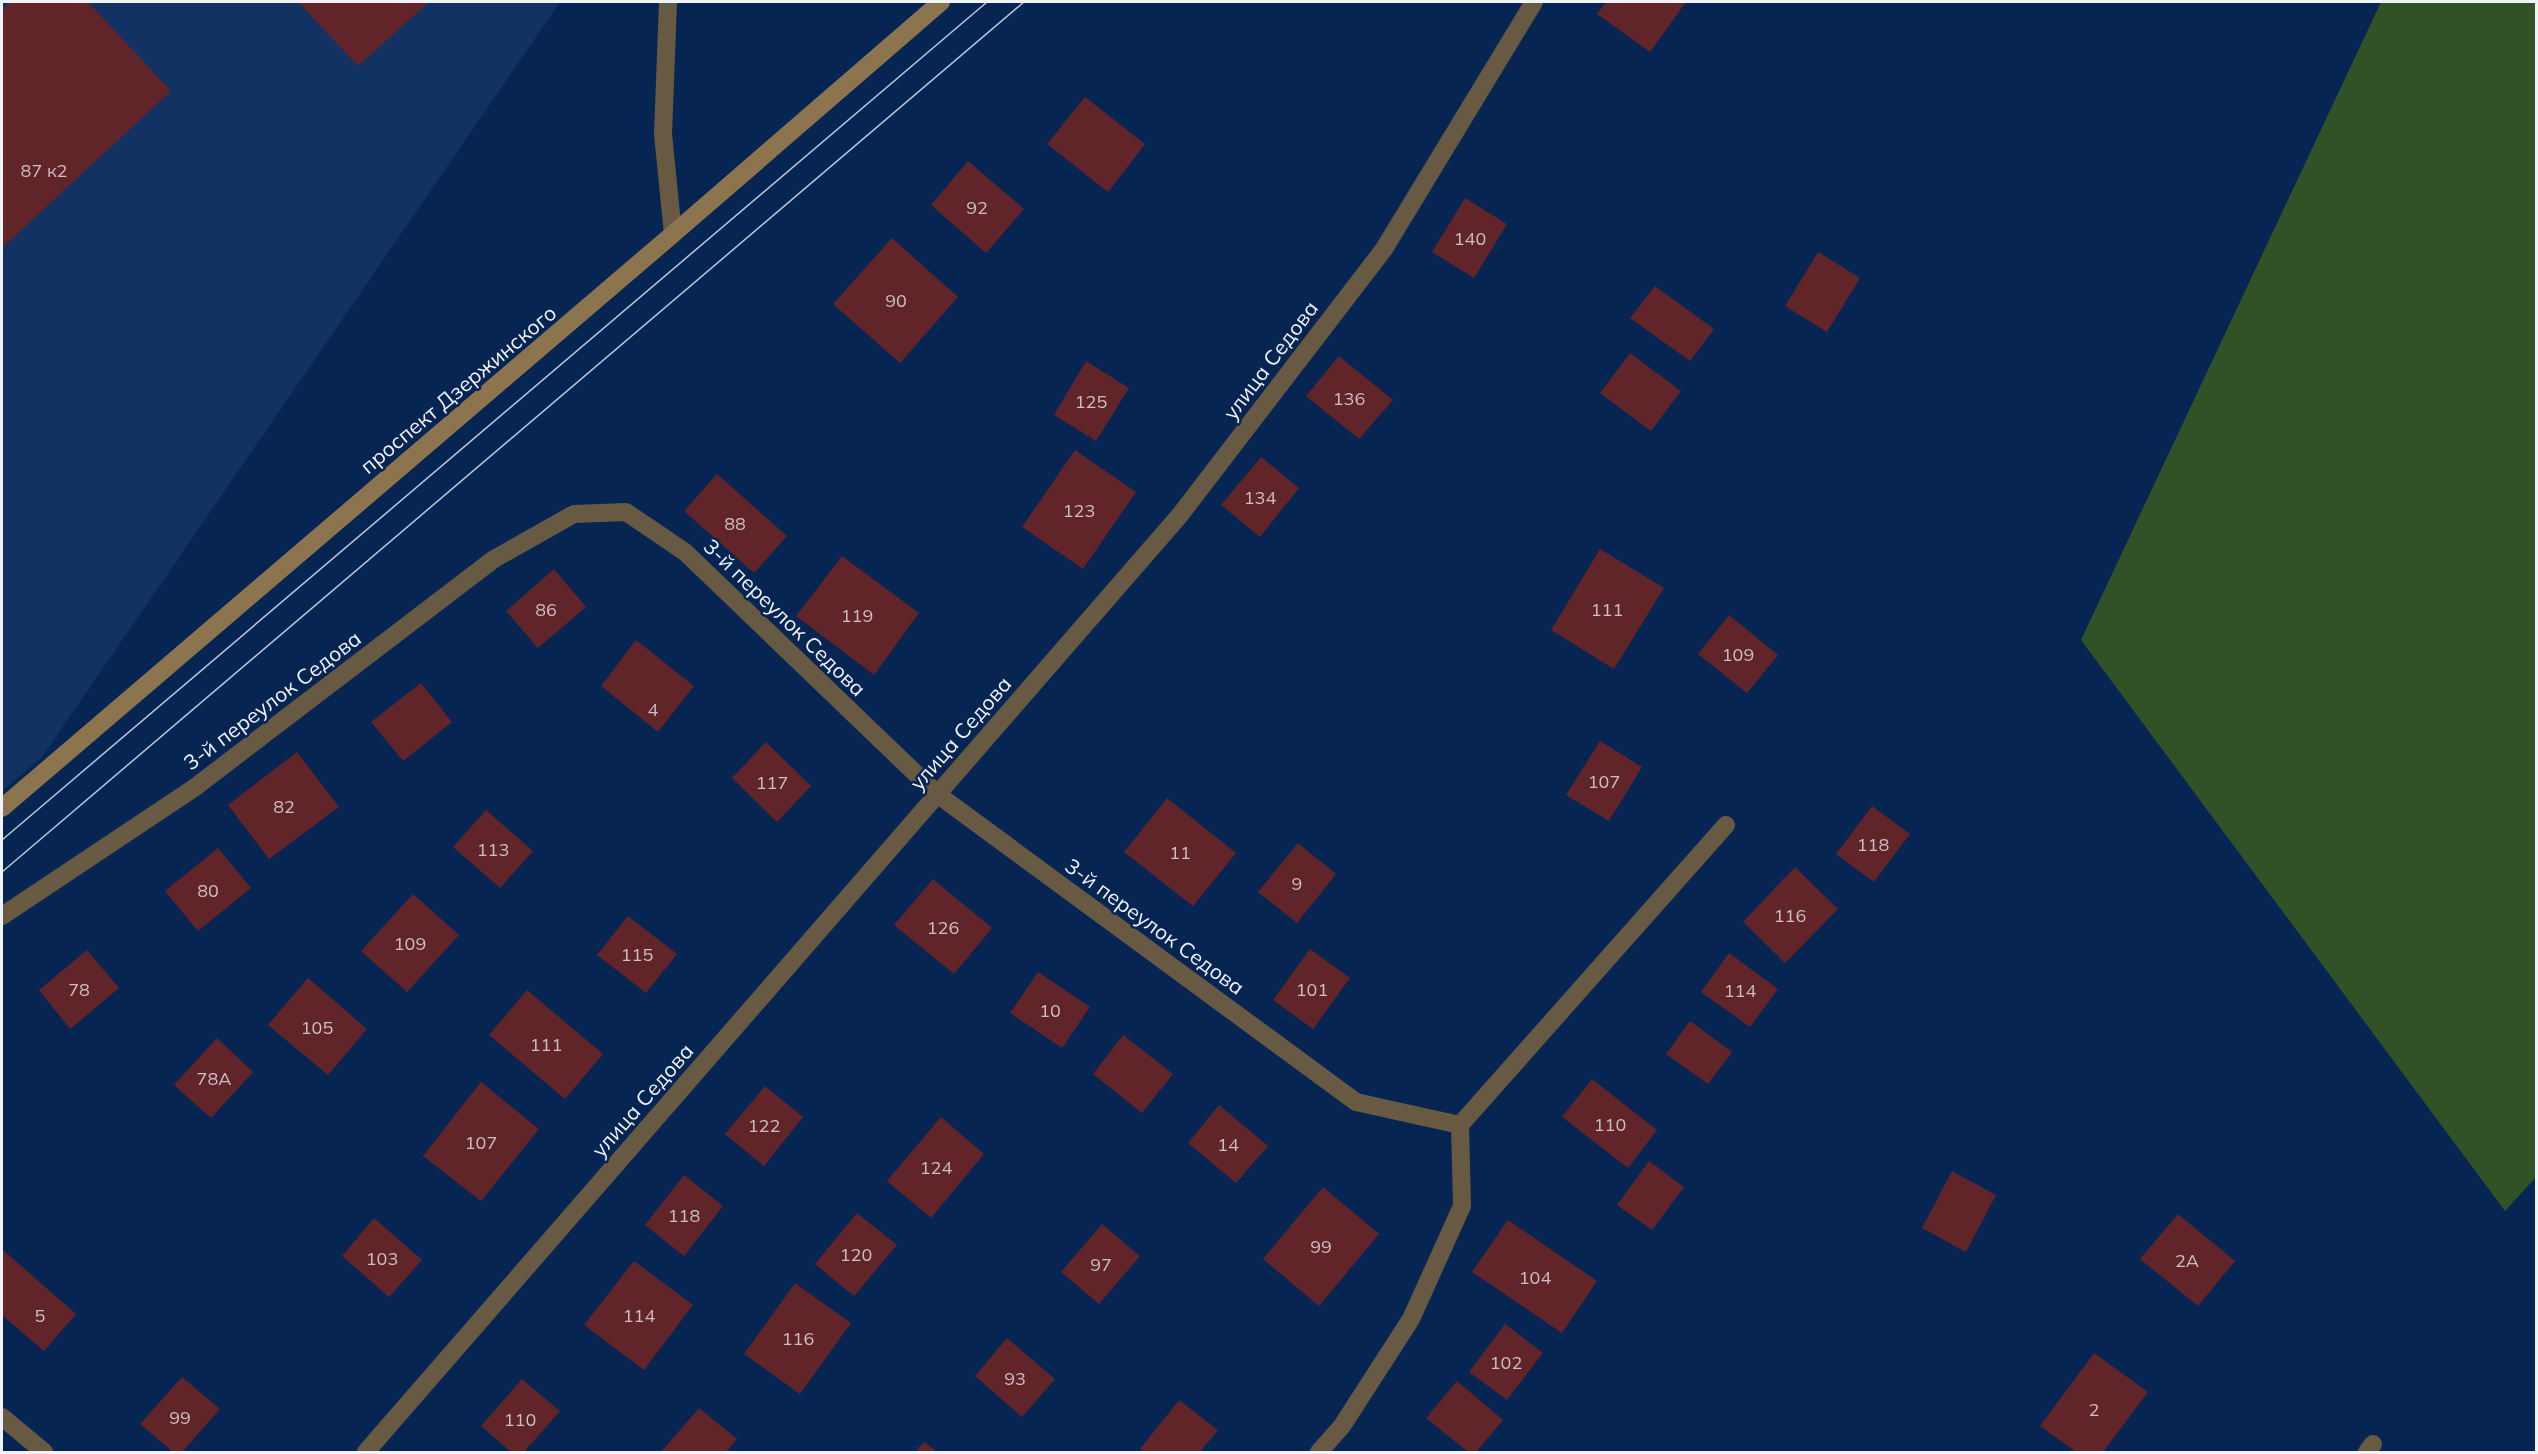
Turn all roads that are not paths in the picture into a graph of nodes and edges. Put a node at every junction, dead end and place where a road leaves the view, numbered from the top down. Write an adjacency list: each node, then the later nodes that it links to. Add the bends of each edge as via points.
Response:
1 (668, 2): 4 (street, via 663,134)
2 (941, 2): 4 (main road, проспект Дзержинского)
3 (1534, 2): 5 (street, улица Седова, via 1384,249 1180,515)
4 (673, 234): 6 (main road, проспект Дзержинского)
5 (937, 794): 8 (street, 3-й переулок Седова, via 685,552 626,512 574,514 494,559 194,788); 9 (street, 3-й переулок Седова, via 1356,1102); 12 (street, улица Седова)
6 (2, 808)
7 (1726, 825): 9 (street)
8 (2, 916)
9 (1460, 1125): 13 (street, via 1462,1206 1411,1319 1342,1426)
10 (2, 1417): 11 (street)
11 (44, 1452)
12 (366, 1452)
13 (1319, 1452)

